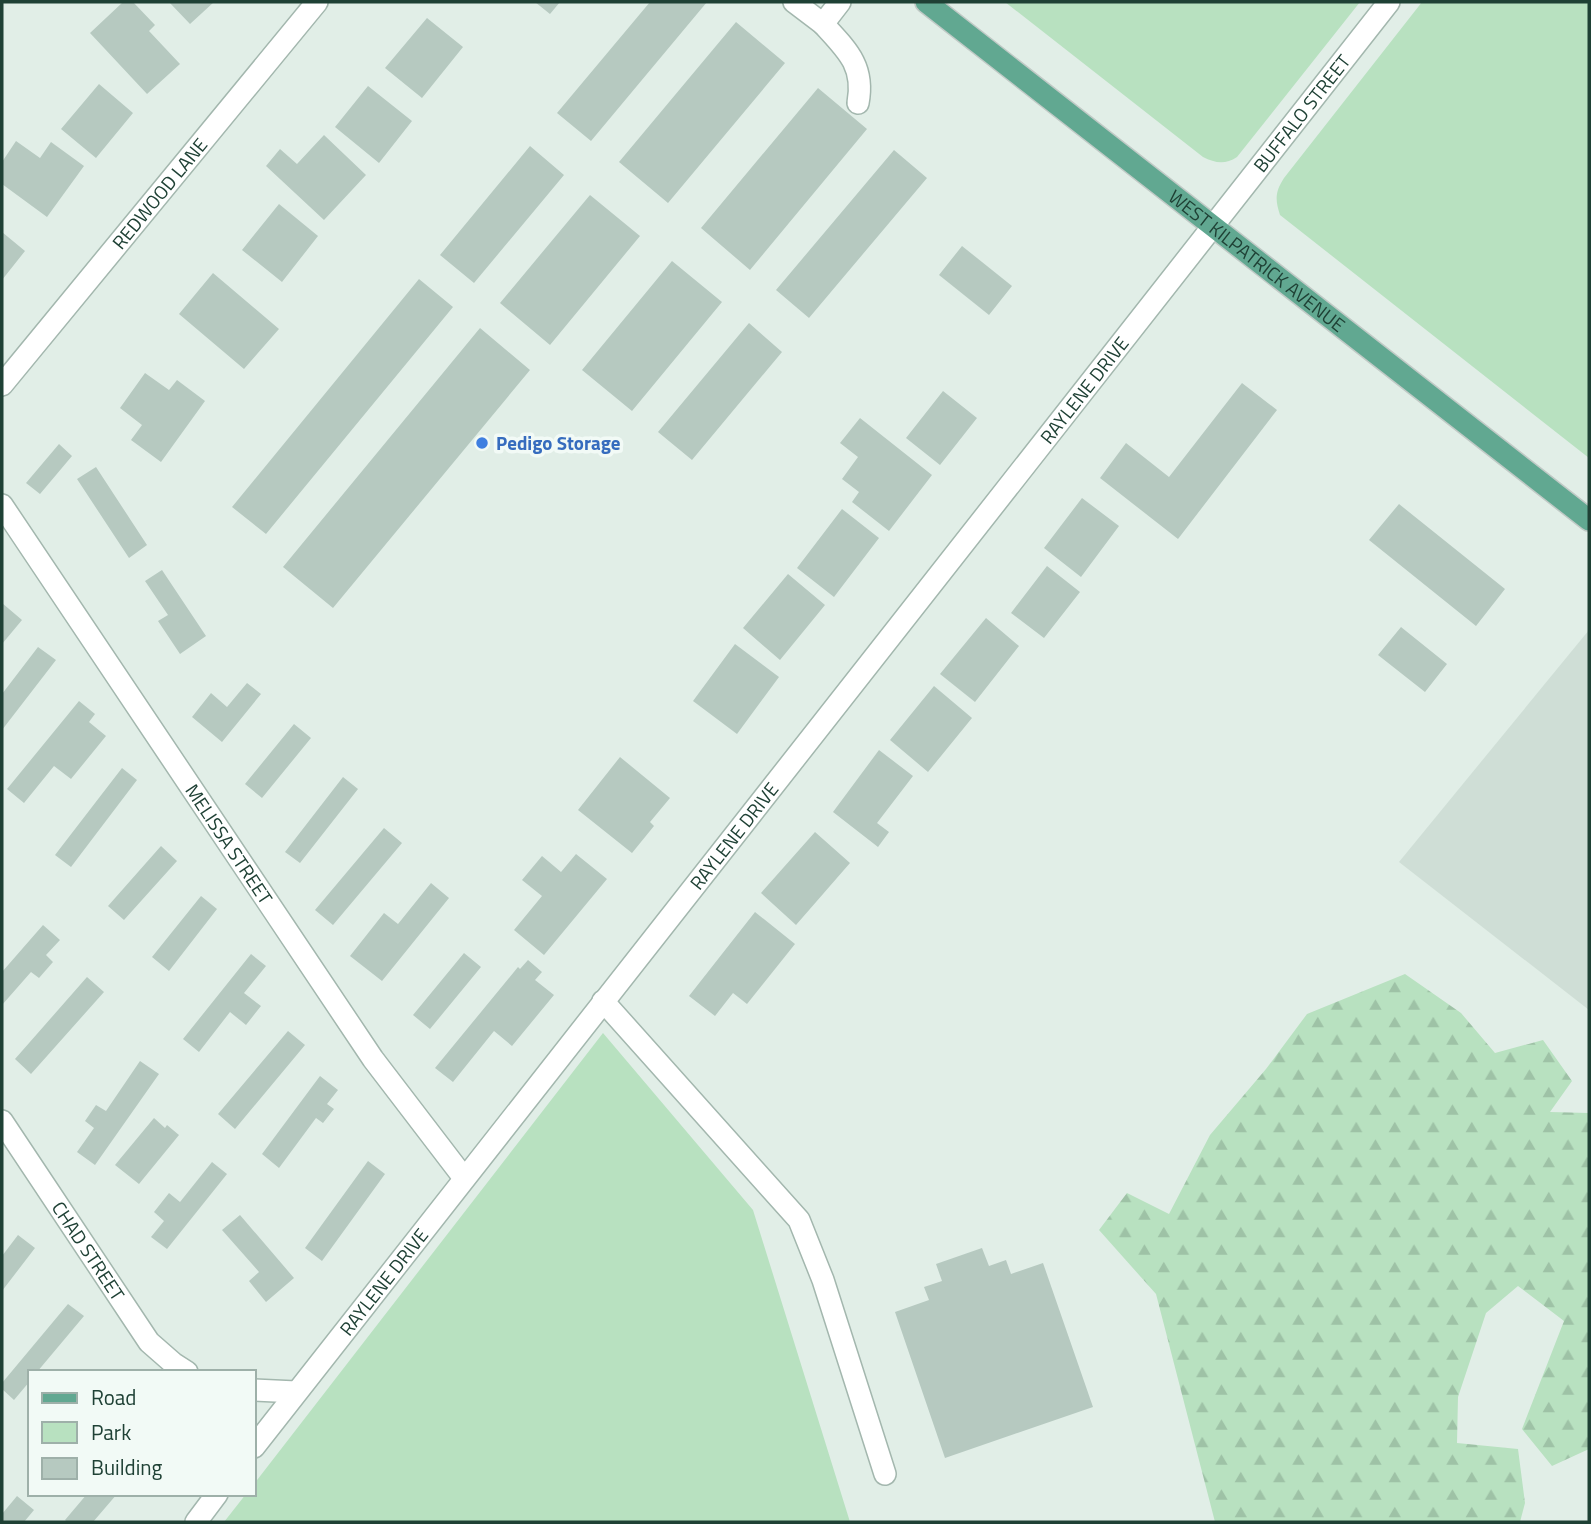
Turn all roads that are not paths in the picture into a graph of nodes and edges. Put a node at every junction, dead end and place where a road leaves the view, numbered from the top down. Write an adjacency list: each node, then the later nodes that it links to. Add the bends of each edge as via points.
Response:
1 (317, 2): 9 (street, REDWOOD LANE)
2 (794, 2): 6 (street)
3 (840, 2): 6 (street)
4 (926, 2): 8 (main road, WEST KILPATRICK AVENUE)
5 (1389, 2): 8 (street, BUFFALO STREET)
6 (823, 24): 7 (street, via 856,65 861,86)
7 (858, 103)
8 (1213, 225): 11 (main road, WEST KILPATRICK AVENUE); 12 (street, RAYLENE DRIVE)
9 (2, 385)
10 (2, 505): 14 (street, MELISSA STREET, via 373,1059)
11 (1589, 520)
12 (603, 1001): 14 (street, RAYLENE DRIVE); 19 (street, via 799,1220)
13 (2, 1121): 15 (street, CHAD STREET, via 149,1342)
14 (464, 1178): 17 (street, RAYLENE DRIVE)
15 (184, 1370)
16 (256, 1390): 17 (street)
17 (296, 1392): 18 (street, RAYLENE DRIVE)
18 (256, 1444)
19 (885, 1474)
20 (216, 1496): 21 (street)
21 (196, 1522)

